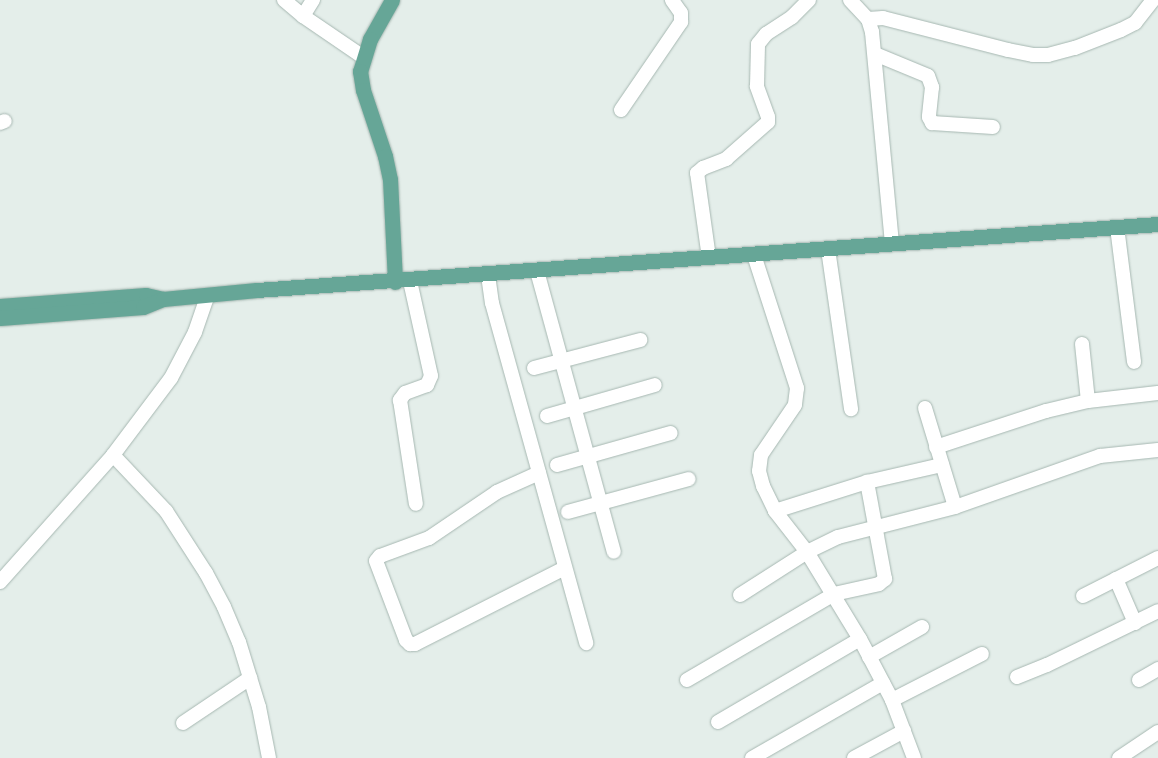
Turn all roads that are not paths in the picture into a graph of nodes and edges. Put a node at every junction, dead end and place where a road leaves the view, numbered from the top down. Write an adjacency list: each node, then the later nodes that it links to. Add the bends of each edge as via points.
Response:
1 (284, 0): 9 (street)
2 (313, 0): 9 (street)
3 (392, 0): 11 (main road)
4 (672, 0): 12 (street, via 681,13 681,22)
5 (809, 0): 17 (street, via 758,44 757,86 768,122 726,159 697,173)
6 (850, 0): 8 (street)
7 (1153, 0): 8 (street, via 1135,23 1075,48 1048,55 1008,50 883,18)
8 (865, 10): 10 (street)
9 (303, 16): 11 (street)
10 (875, 54): 13 (street, via 928,76 932,86 929,117 932,123); 16 (street)
11 (363, 57): 23 (main road, via 360,71 362,90 390,179)
12 (622, 110)
13 (993, 127)
14 (1158, 224): 15 (main road)
15 (1117, 228): 16 (main road); 31 (street)
16 (892, 235): 18 (main road)
17 (707, 248): 19 (main road); 20 (main road)
18 (828, 249): 19 (main road); 37 (street)
19 (754, 255): 53 (street, via 797,388 795,405 759,461 763,486)
20 (537, 271): 22 (main road); 30 (street)
21 (410, 281): 22 (main road); 23 (main road); 50 (street, via 431,376 427,385 405,393 400,400)
22 (489, 281): 47 (street, via 492,303)
23 (395, 282): 24 (main road)
24 (208, 295): 25 (main road); 43 (street, via 180,363)
25 (163, 300): 26 (main road, via 146,295); 27 (main road, via 143,307)
26 (0, 306)
27 (0, 318)
28 (640, 340): 30 (street)
29 (1082, 344): 35 (street)
30 (561, 362): 32 (street); 38 (street)
31 (1134, 362)
32 (534, 368)
33 (655, 385): 38 (street)
34 (1158, 394): 35 (street)
35 (1088, 401): 41 (street, via 1046,411)
36 (924, 408): 41 (street)
37 (851, 409)
38 (574, 410): 39 (street); 44 (street)
39 (547, 416)
40 (671, 433): 44 (street)
41 (936, 447): 46 (street)
42 (1158, 450): 52 (street, via 1087,460)
43 (113, 455): 61 (street); 74 (street, via 166,511 186,541 224,607)
44 (588, 458): 45 (street); 51 (street)
45 (557, 465)
46 (942, 465): 49 (street); 52 (street)
47 (539, 473): 59 (street); 59 (street, via 497,492 429,538 380,556 376,561 410,644)
48 (689, 479): 51 (street)
49 (867, 482): 53 (street); 55 (street)
50 (416, 504)
51 (601, 504): 54 (street); 56 (street)
52 (956, 507): 55 (street)
53 (776, 511): 57 (street)
54 (568, 512)
55 (877, 526): 57 (street, via 838,537); 62 (street, via 885,579 879,584)
56 (614, 552)
57 (807, 552): 62 (street); 63 (street)
58 (1158, 558): 60 (street)
59 (565, 568): 69 (street)
60 (1116, 579): 64 (street); 66 (street)
61 (0, 582)
62 (834, 594): 68 (street); 75 (street)
63 (740, 595)
64 (1083, 596)
65 (1158, 611): 66 (street)
66 (1135, 623): 73 (street)
67 (922, 627): 71 (street)
68 (860, 639): 71 (street); 79 (street)
69 (586, 643)
70 (982, 654): 78 (street)
71 (869, 657): 77 (street)
72 (1158, 669): 76 (street)
73 (1017, 677)
74 (250, 678): 80 (street); 83 (street, via 260,707)
75 (687, 680)
76 (1139, 680)
77 (884, 683): 78 (street); 84 (street)
78 (892, 700): 81 (street)
79 (718, 722)
80 (183, 723)
81 (904, 731): 85 (street); 86 (street)
82 (1158, 732): 87 (street)
83 (269, 758)
84 (752, 758)
85 (854, 758)
86 (914, 758)
87 (1119, 758)

